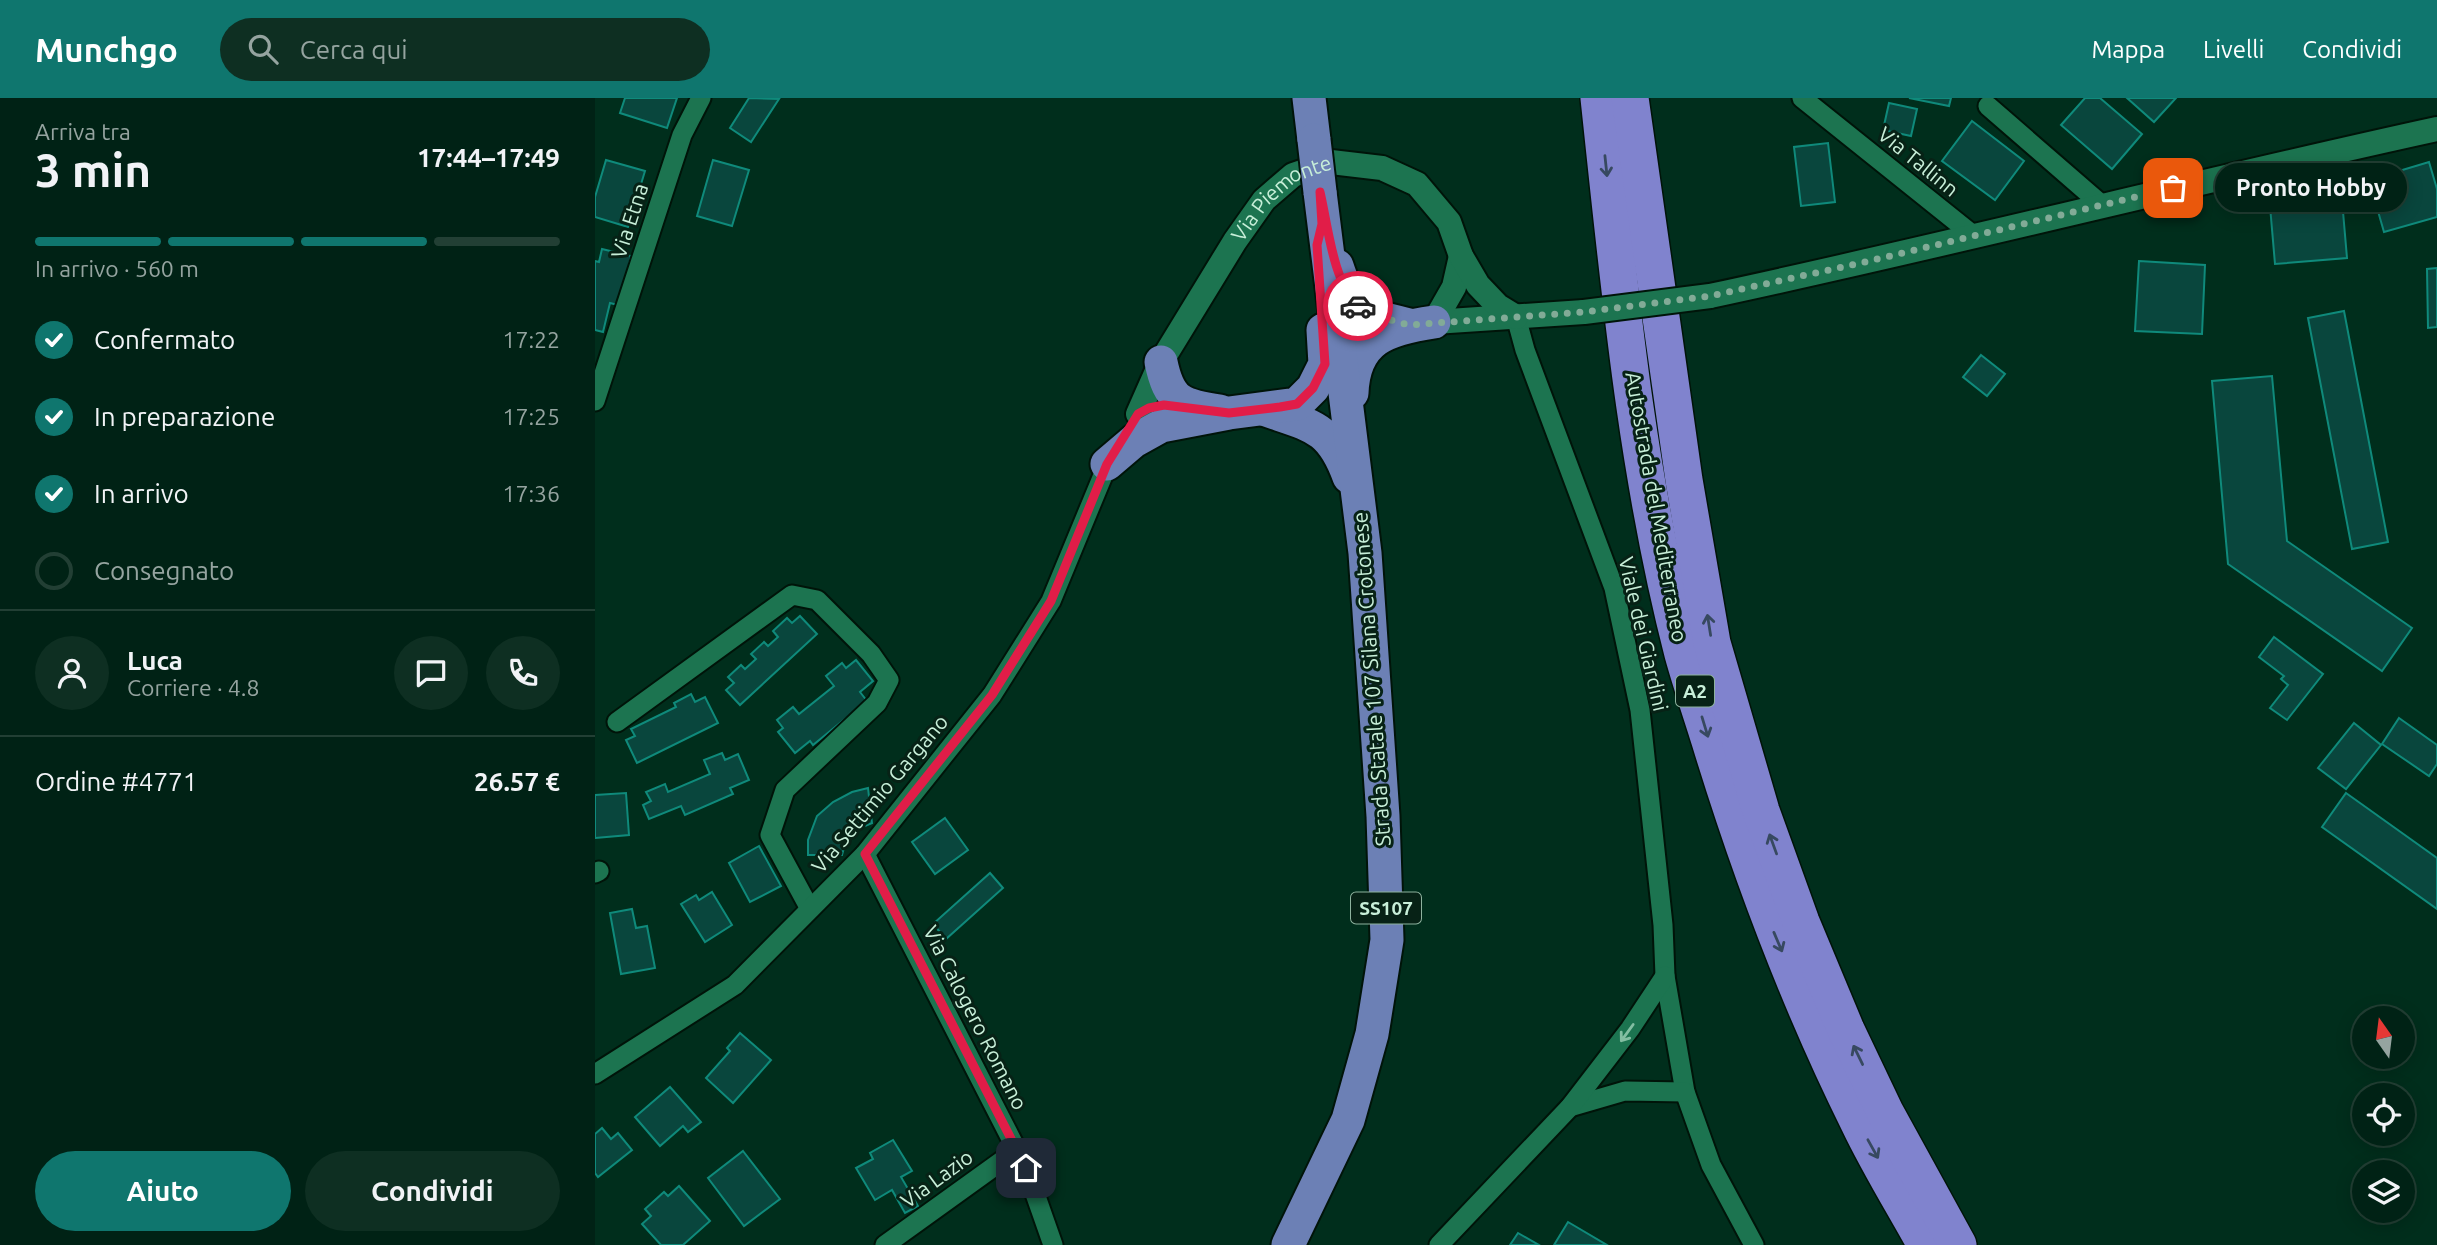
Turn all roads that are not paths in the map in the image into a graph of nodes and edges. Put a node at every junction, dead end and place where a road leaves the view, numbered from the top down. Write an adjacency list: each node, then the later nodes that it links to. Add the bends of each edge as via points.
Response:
1 (701, 98): 17 (street, Via Etna, via 682,135)
2 (1309, 98): 10 (highway, Strada Statale 107 Silana Crotonese / SS107, bridge)
3 (1599, 98): 39 (highway, Autostrada del Mediterraneo / A2, one-way to 39, via 1635,407 1683,653 1734,821 1775,933 1860,1127)
4 (1629, 98): 24 (highway, Autostrada del Mediterraneo / A2)
5 (1649, 98): 24 (highway, via 1690,429)
6 (1802, 98): 11 (street, Via Tallinn)
7 (1988, 106): 9 (street)
8 (2437, 129): 9 (street)
9 (2102, 205): 11 (street)
10 (1321, 208): 15 (highway, via 1347,296 1365,313); 19 (highway, via 1317,245 1325,364 1313,388 1297,404); 22 (highway, Strada Statale 107 Silana Crotonese / SS107)
11 (1973, 235): 13 (street, bridge, via 1710,296)
12 (1466, 286): 13 (street); 14 (street); 15 (street); 16 (street, Via Piemonte, via 1449,222 1417,184 1382,169 1331,162 1293,175 1264,200)
13 (1516, 317): 14 (street); 29 (street, Viale dei Giardini, via 1614,588 1640,710)
14 (1468, 319): 15 (street)
15 (1422, 323): 22 (highway, via 1381,335 1353,369)
16 (1161, 362): 18 (highway, via 1174,398); 21 (street, Via Piemonte)
17 (595, 401)
18 (1194, 408): 20 (highway); 21 (highway, via 1149,408)
19 (1263, 409): 20 (highway); 25 (highway, via 1319,429 1336,447 1348,475)
20 (1229, 413): 21 (highway)
21 (1150, 420): 23 (highway, via 1141,437)
22 (1355, 463): 25 (highway, Strada Statale 107 Silana Crotonese / SS107)
23 (1107, 464): 27 (street, Via Settimio Gargano, via 1051,601 992,695)
24 (1684, 480): 40 (highway, Autostrada del Mediterraneo / A2, one-way to 24, via 1885,1112 1801,922 1712,643)
25 (1365, 553): 36 (highway, Strada Statale 107 Silana Crotonese / SS107, via 1387,940 1372,1034 1348,1120)
26 (617, 722): 28 (street, via 792,595 817,600 890,680 877,703 785,790 770,835)
27 (865, 854): 28 (street, Via Settimio Gargano); 33 (street, Via Calogero Romano)
28 (810, 909): 30 (street, Via Settimio Gargano, via 735,985)
29 (1665, 976): 31 (street, Viale dei Giardini); 32 (street, one-way to 32)
30 (595, 1074)
31 (1685, 1092): 32 (street, via 1625,1091); 38 (street, Viale dei Giardini, via 1711,1165)
32 (1570, 1107): 37 (street)
33 (1017, 1150): 34 (street, Via Lazio); 35 (street, Via Calogero Romano)
34 (885, 1245)
35 (1053, 1245)
36 (1288, 1245)
37 (1439, 1245)
38 (1754, 1245)
39 (1926, 1245)
40 (1958, 1245)

